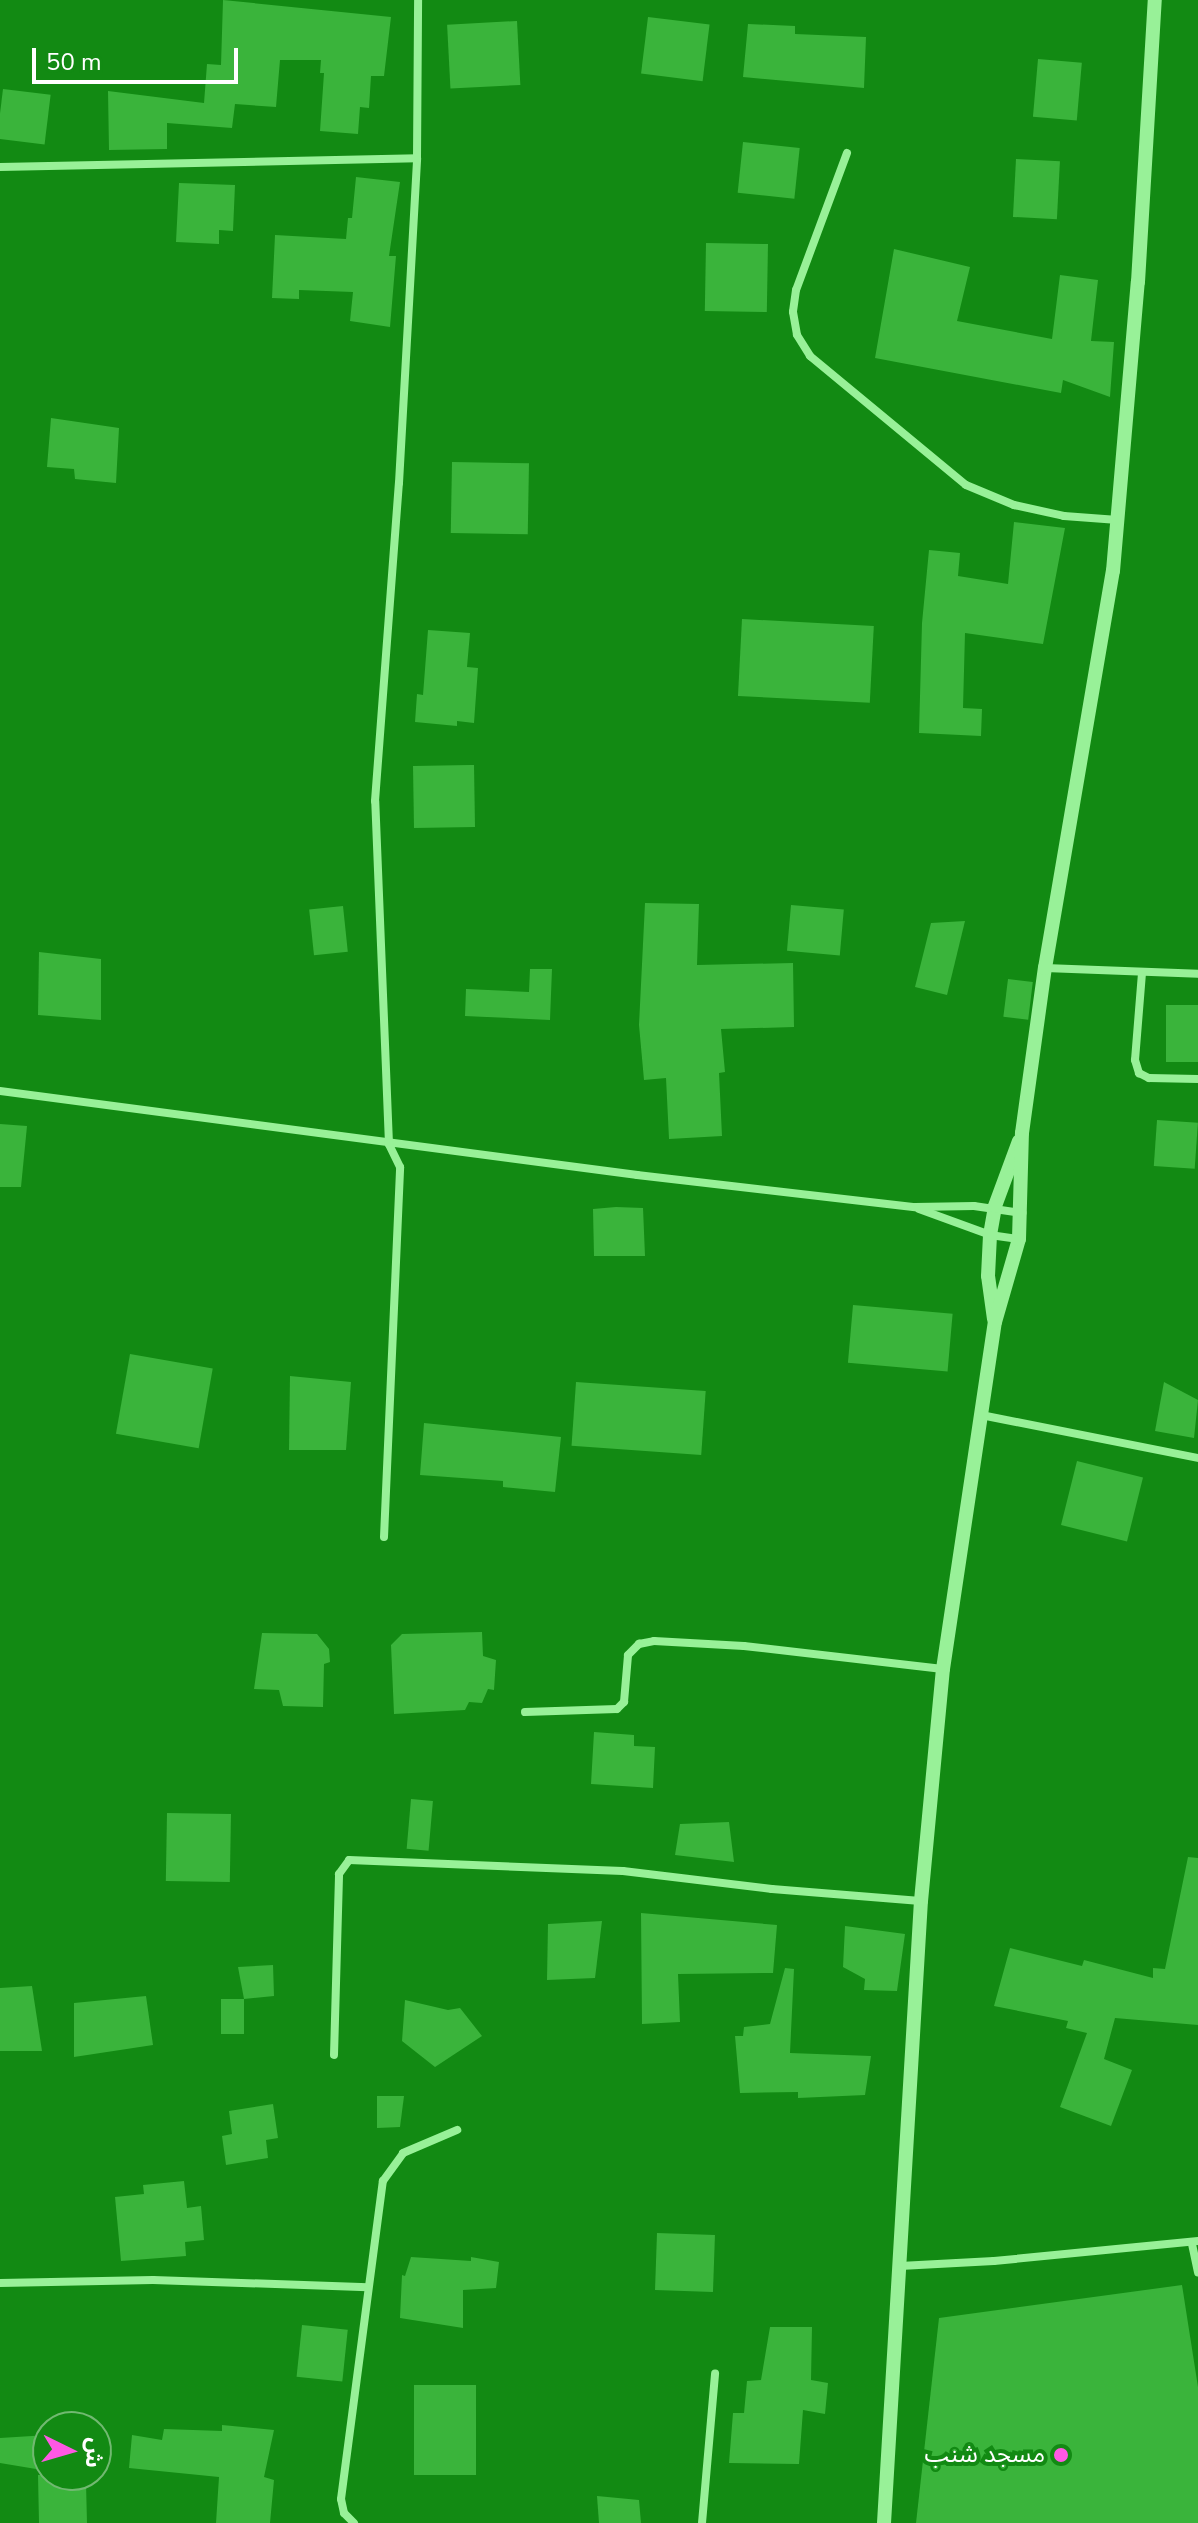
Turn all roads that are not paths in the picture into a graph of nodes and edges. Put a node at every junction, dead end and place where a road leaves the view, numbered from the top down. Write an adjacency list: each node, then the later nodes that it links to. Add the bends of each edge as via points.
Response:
1 (418, 0): 4 (street)
2 (1155, 0): 6 (street)
3 (847, 153): 6 (street, via 796,290 797,335 810,356 966,485 1014,505)
4 (417, 158): 5 (street); 13 (street, via 375,801)
5 (0, 167)
6 (1119, 520): 7 (street)
7 (1045, 968): 8 (street); 12 (street)
8 (1142, 973): 9 (street); 10 (street, via 1135,1060 1139,1073)
9 (1198, 974)
10 (1198, 1079)
11 (0, 1091): 13 (street)
12 (1022, 1133): 15 (street); 16 (street)
13 (389, 1144): 14 (street); 22 (street, via 400,1167)
14 (915, 1207): 15 (street); 17 (street)
15 (995, 1207): 16 (street); 17 (street)
16 (1022, 1213): 18 (street)
17 (990, 1235): 18 (street); 19 (street, via 988,1276)
18 (1019, 1239): 19 (street)
19 (995, 1322): 20 (street)
20 (980, 1415): 21 (street); 23 (street)
21 (1198, 1458)
22 (384, 1537)
23 (943, 1669): 24 (street, via 654,1641 639,1644 628,1655 624,1702 617,1709); 25 (street)
24 (525, 1712)
25 (921, 1901): 26 (street, via 623,1871 349,1860 339,1874); 29 (street)
26 (334, 2055)
27 (457, 2130): 32 (street, via 403,2153 389,2170 380,2192)
28 (1195, 2243): 29 (street); 30 (street)
29 (900, 2266): 36 (street)
30 (1198, 2272)
31 (0, 2283): 32 (street, via 153,2280)
32 (368, 2287): 34 (street, via 341,2499 344,2513)
33 (715, 2374): 35 (street)
34 (354, 2523)
35 (702, 2523)
36 (884, 2523)

